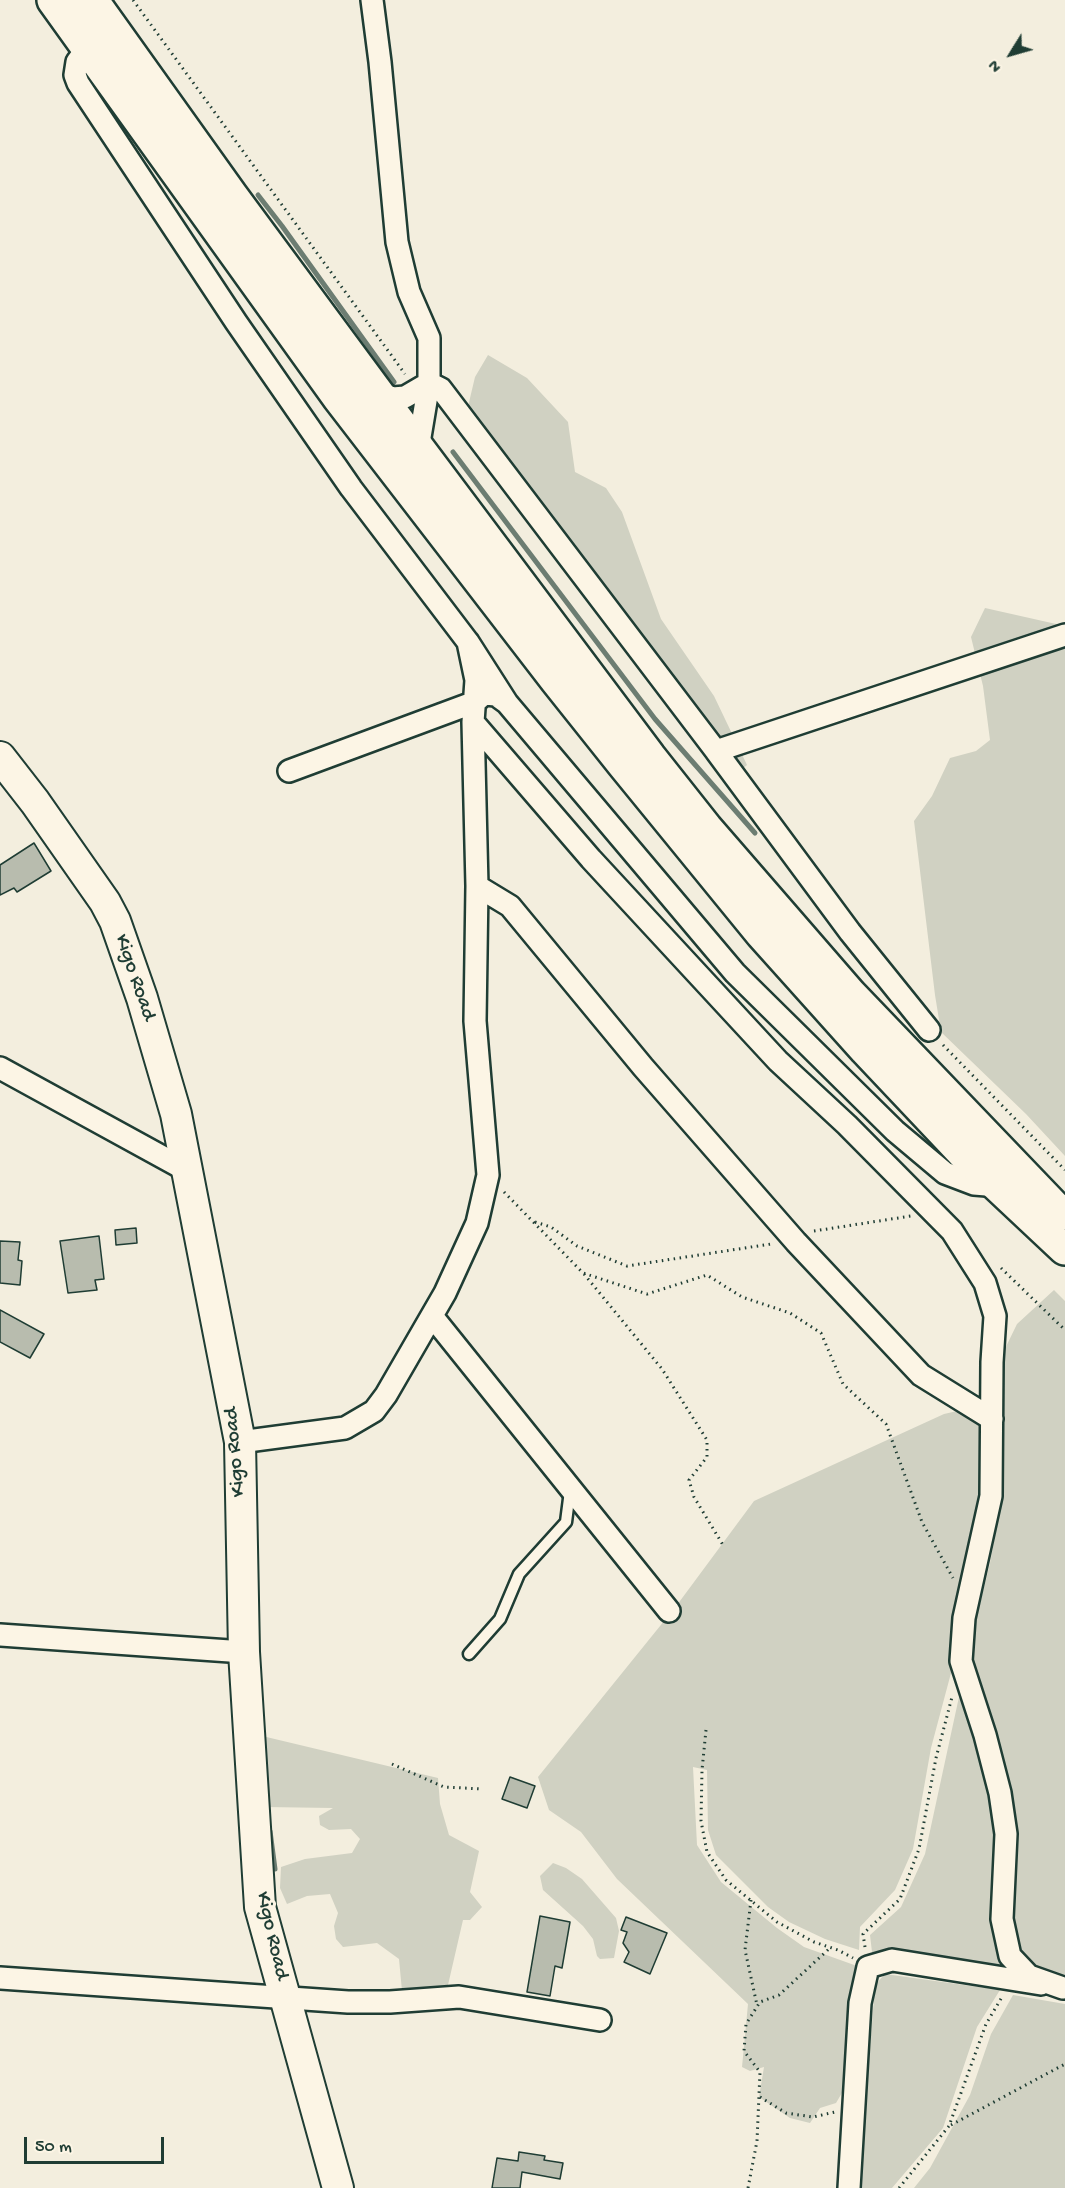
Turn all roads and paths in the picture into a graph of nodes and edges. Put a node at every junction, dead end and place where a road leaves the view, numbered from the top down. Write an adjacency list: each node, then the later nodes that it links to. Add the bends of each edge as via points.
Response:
1 (54, 0): 5 (highway)
2 (91, 0): 7 (highway)
3 (133, 0): 6 (path)
4 (372, 0): 6 (street, via 397,242 409,292 429,338)
5 (88, 47): 10 (street, via 77,62 78,83 351,488); 22 (highway, via 339,397 594,727 762,933 866,1049)
6 (423, 386): 7 (street, via 405,397 393,398); 8 (street); 13 (street, via 441,389)
7 (377, 392): 8 (highway)
8 (418, 449): 23 (highway, via 706,829 850,995)
9 (1065, 635): 13 (street)
10 (468, 642): 11 (street); 12 (street, via 476,680)
11 (507, 703): 12 (street, via 496,695 484,694); 22 (street, via 735,974 895,1131 945,1173 974,1184)
12 (474, 712): 15 (street); 16 (street); 27 (street, via 591,859 778,1061 952,1231 985,1283 995,1316)
13 (716, 751): 17 (street, via 850,932)
14 (0, 756): 20 (street, Kigo Road, via 115,921 176,1114)
15 (290, 771)
16 (477, 886): 21 (street, via 475,1021); 27 (street, via 510,906 643,1067 853,1305 921,1375)
17 (929, 1030): 19 (path)
18 (0, 1068): 20 (street)
19 (1065, 1170)
20 (188, 1171): 28 (street, Kigo Road)
21 (488, 1175): 25 (path); 26 (street, via 477,1223)
22 (999, 1186): 24 (highway)
23 (1065, 1219)
24 (1065, 1248)
25 (583, 1273): 30 (path, via 662,1369 707,1440 707,1457 689,1480 694,1497); 31 (path, via 647,1294 707,1275 742,1297 790,1313 820,1333 843,1384 885,1424 922,1522)
26 (432, 1316): 28 (street, via 386,1395 365,1417 345,1428); 29 (street)
27 (992, 1419): 31 (street, via 991,1496)
28 (240, 1442): 34 (street, Kigo Road)
29 (571, 1488): 32 (street); 35 (lane, via 566,1522 519,1574 500,1619)
30 (723, 1545)
31 (968, 1605): 36 (street)
32 (669, 1611)
33 (0, 1635): 34 (street)
34 (244, 1652): 46 (street, Kigo Road, via 260,1907)
35 (469, 1654)
36 (961, 1661): 42 (path, via 936,1758 919,1849 900,1899 863,1934); 45 (street, via 1000,1793 1006,1834 1002,1919 1010,1956 1029,1976)
37 (706, 1730): 40 (path, via 701,1821 707,1852 726,1880)
38 (393, 1764): 39 (path, via 444,1787)
39 (483, 1789)
40 (751, 1900): 41 (path, via 777,1922); 47 (path, via 745,1950)
41 (831, 1947): 42 (path); 47 (path, via 779,1995)
42 (867, 1966): 44 (street, via 892,1960); 50 (street, via 860,2003)
43 (0, 1978): 46 (street)
44 (1012, 1980): 45 (street); 52 (path, via 986,2024)
45 (1064, 1988)
46 (286, 1998): 48 (street, via 390,2002 459,1997); 53 (street, Kigo Road)
47 (757, 2007): 51 (path, via 746,2024 744,2051 760,2072)
48 (600, 2020)
49 (1065, 2064): 52 (path)
50 (855, 2092): 51 (path, via 839,2111 813,2117 786,2113); 55 (street)
51 (759, 2097): 54 (path, via 757,2141)
52 (949, 2126): 56 (path)
53 (338, 2188)
54 (748, 2188)
55 (849, 2188)
56 (899, 2188)

